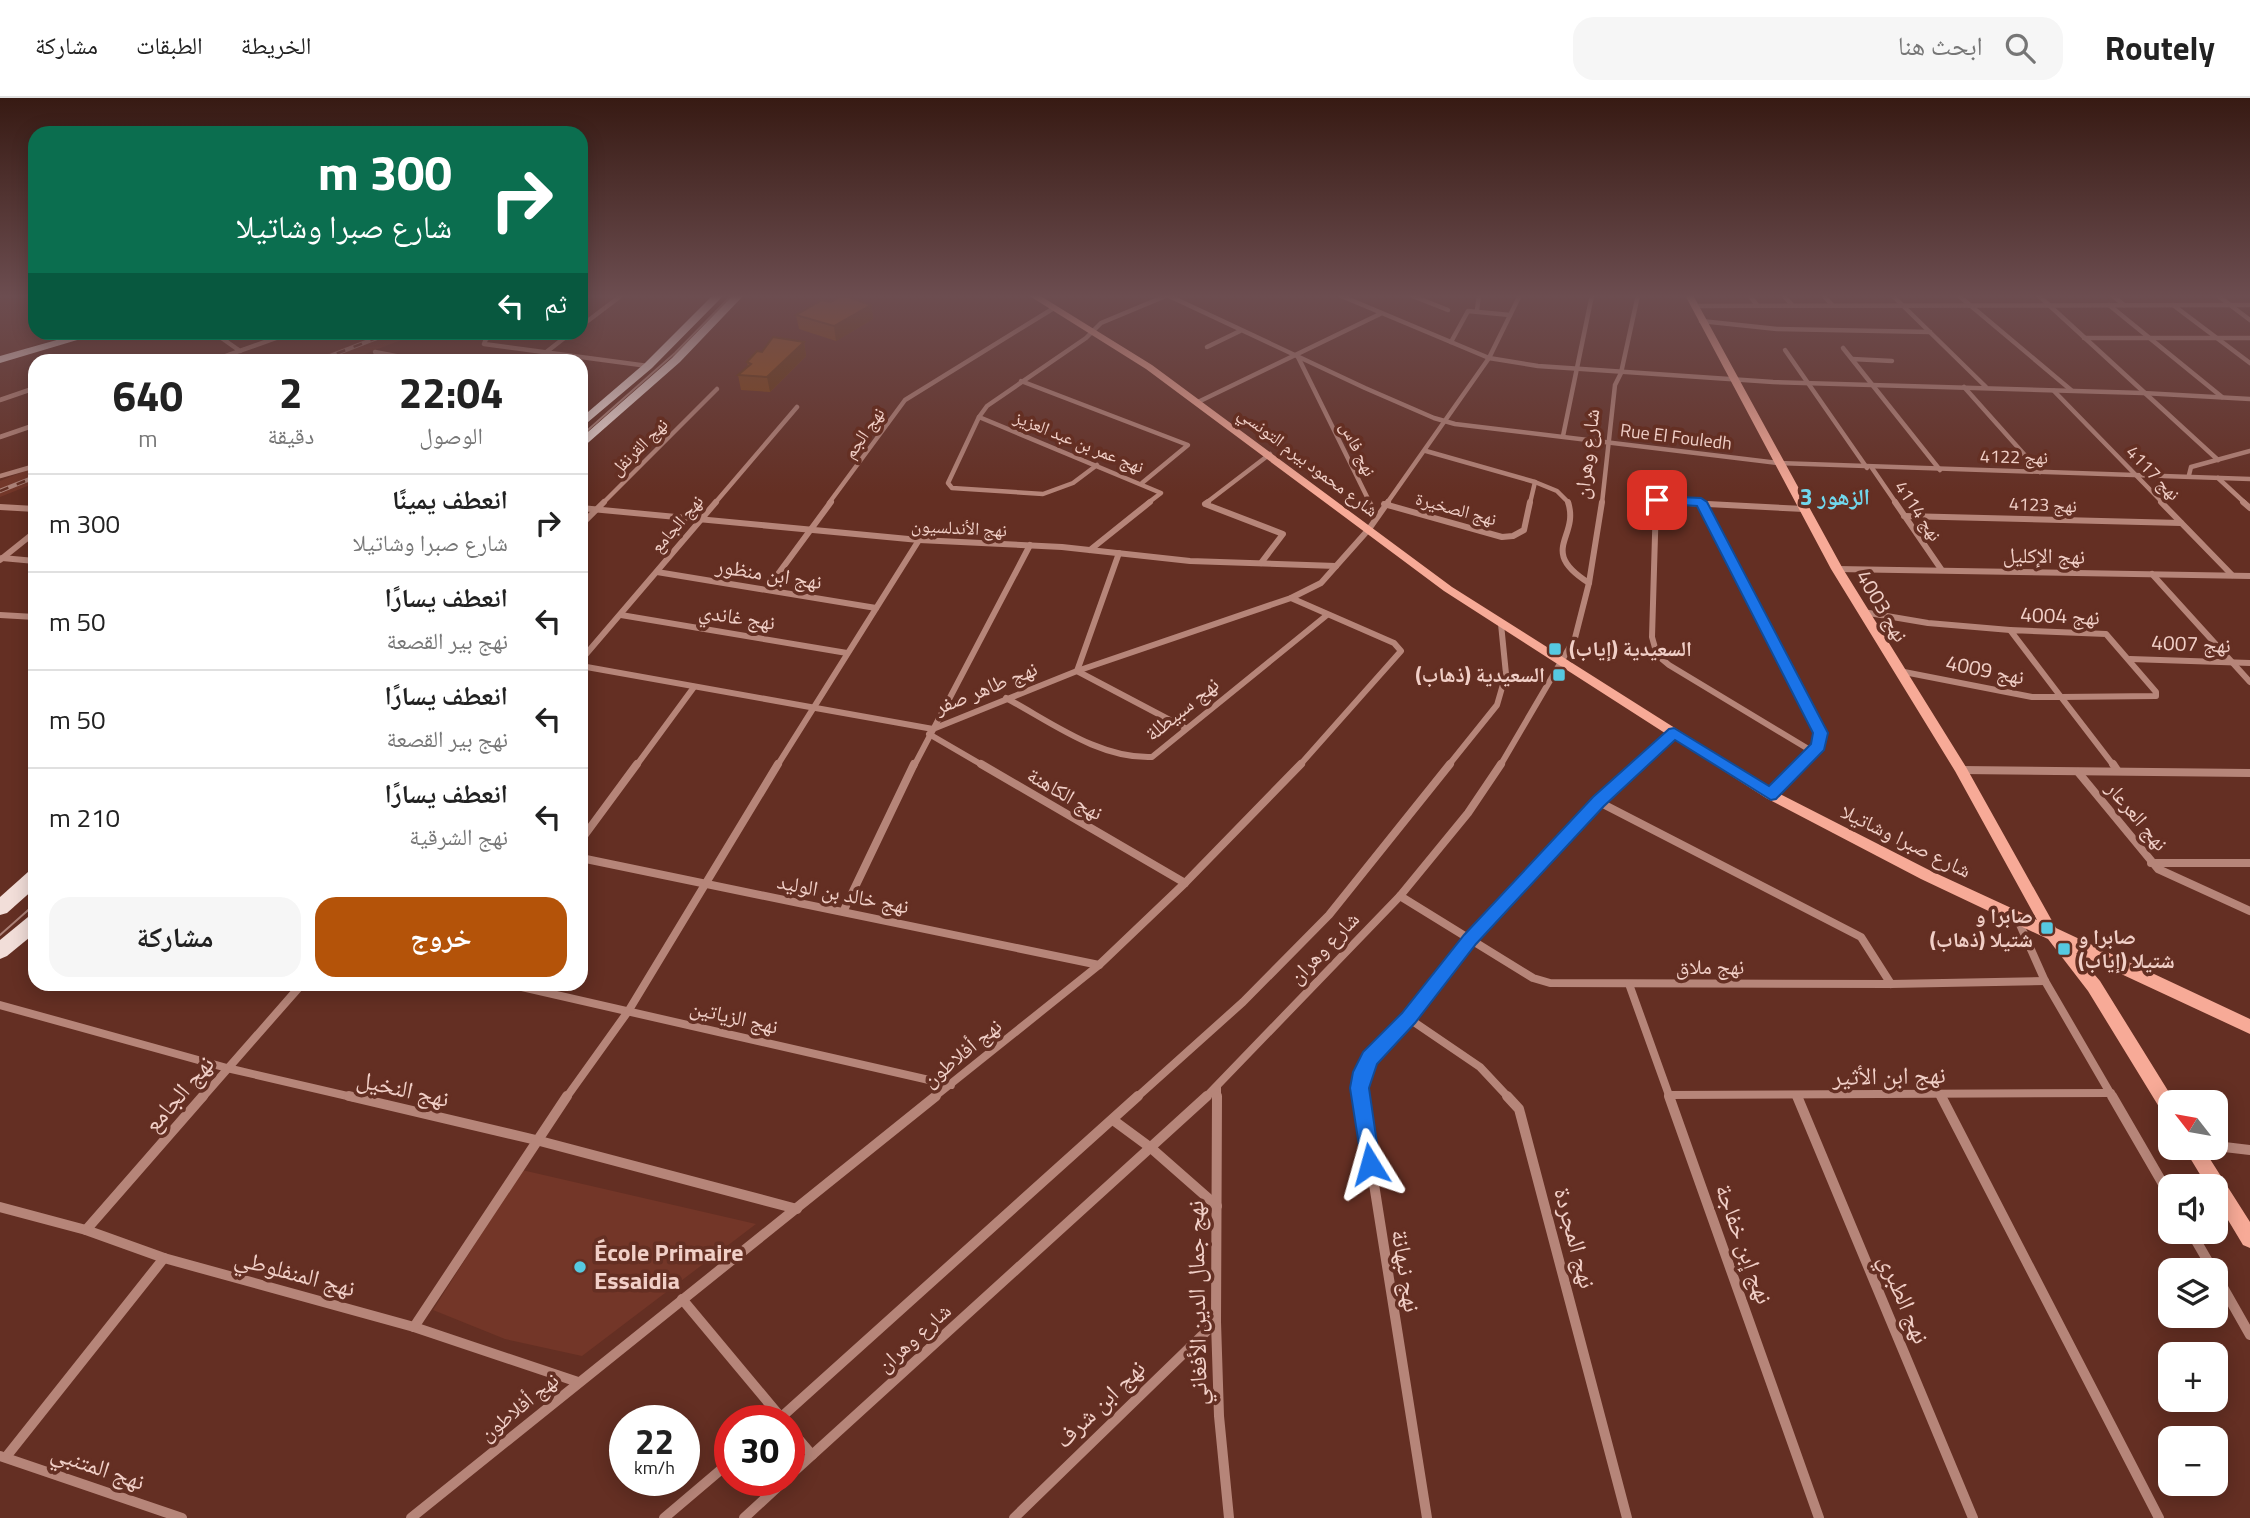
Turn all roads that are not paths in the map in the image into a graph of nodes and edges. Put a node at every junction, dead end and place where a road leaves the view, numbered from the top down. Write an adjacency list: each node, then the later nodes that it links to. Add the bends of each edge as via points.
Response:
1 (610, 361): 21 (street)
2 (653, 361): 21 (main road)
3 (676, 361): 46 (main road)
4 (965, 361): 81 (street, نهج الجم, via 911,394)
5 (1049, 361): 25 (street)
6 (1136, 361): 38 (main road, شارع محمود بيرم التونسي)
7 (1285, 361): 38 (street)
8 (1299, 361): 75 (street, نهج فاس)
9 (1308, 361): 42 (street, Rue El Fouledh)
10 (1487, 361): 42 (street, نهج طاهر صفر)
11 (1513, 361): 22 (street)
12 (1579, 361): 22 (street)
13 (1624, 361): 23 (street, شارع وهران)
14 (1724, 361): 24 (main road, نهج 4003)
15 (1794, 361): 26 (street, نهج 4114)
16 (1854, 361): 27 (street)
17 (1960, 361): 29 (street)
18 (2036, 361): 33 (street)
19 (2109, 361): 34 (street)
20 (2178, 361): 35 (street)
21 (648, 366): 41 (main road)
22 (1577, 370): 23 (street); 44 (street)
23 (1621, 373): 24 (street); 47 (street, شارع وهران, via 1614,397)
24 (1735, 380): 26 (street); 52 (main road, نهج 4003)
25 (1021, 381): 40 (street); 65 (street, via 1188,445)
26 (1810, 383): 27 (street); 55 (street, نهج 4114)
27 (1872, 386): 28 (street); 56 (street)
28 (1964, 387): 29 (street); 57 (street)
29 (1987, 388): 32 (street)
30 (718, 389): 74 (street, نهج القرنفل)
31 (28, 390): 37 (street)
32 (2053, 390): 33 (street); 58 (street, نهج 4117)
33 (2072, 391): 34 (street)
34 (2143, 393): 35 (street); 51 (street)
35 (2222, 397): 36 (street)
36 (2250, 399)
37 (0, 400)
38 (1198, 402): 50 (main road, شارع محمود بيرم التونسي)
39 (797, 407): 78 (street, نهج الجامع)
40 (979, 417): 53 (street, نهج عمر بن عبد العزيز); 53 (street, via 949,486 1043,494 1073,483)
41 (588, 418)
42 (1446, 422): 44 (street, Rue El Fouledh); 48 (street, نهج طاهر صفر)
43 (28, 427): 45 (street)
44 (1563, 436): 47 (street, Rue El Fouledh)
45 (0, 437)
46 (588, 439)
47 (1611, 443): 52 (street, Rue El Fouledh); 97 (street, شارع وهران)
48 (1426, 451): 64 (street); 68 (street, نهج طاهر صفر)
49 (2250, 451): 51 (street)
50 (1270, 454): 80 (main road, شارع محمود بيرم التونسي); 89 (street, via 1205,504 1283,534)
51 (2218, 460): 59 (street, via 2191,467)
52 (1778, 463): 55 (street, نهج 4122); 73 (main road, نهج 4003)
53 (1097, 466): 65 (street, نهج عمر بن عبد العزيز)
54 (28, 468): 60 (street)
55 (1869, 468): 56 (street, نهج 4122); 76 (street, نهج 4114)
56 (1940, 470): 57 (street, نهج 4122)
57 (2040, 472): 58 (street, نهج 4122)
58 (2135, 473): 59 (street, نهج 4122); 79 (street, نهج 4117)
59 (2189, 475): 61 (street, نهج 4122)
60 (0, 476)
61 (2218, 478): 62 (street, نهج 4122); 70 (street)
62 (2241, 479): 63 (street, نهج 4122); 66 (street)
63 (2250, 479)
64 (1535, 482): 68 (street, نهج الصخيرة, via 1524,530 1513,536 1502,537); 97 (street, via 1568,496 1571,506 1564,556 1571,570)
65 (1142, 483): 85 (street, نهج عمر بن عبد العزيز, via 1159,490 1160,496)
66 (2250, 486)
67 (1701, 502): 73 (street); 125 (street, via 1821,733); 125 (street, via 1662,499 1655,503 1653,648 1669,665)
68 (1384, 504): 75 (street, نهج طاهر صفر)
69 (0, 507): 71 (street)
70 (2250, 508)
71 (28, 509)
72 (588, 509): 74 (street, نهج الأندلسيون)
73 (1804, 509): 91 (main road, نهج 4003)
74 (596, 510): 77 (street, نهج القرنفل); 78 (street, نهج الأندلسيون)
75 (1376, 516): 80 (street, نهج طاهر صفر)
76 (1904, 516): 79 (street, نهج 4123); 92 (street, نهج 4114)
77 (588, 518)
78 (702, 520): 81 (street, نهج الأندلسيون); 93 (street, نهج الجامع)
79 (2181, 523): 95 (street, نهج 4117)
80 (1369, 529): 90 (street, نهج طاهر صفر); 106 (main road, شارع محمود بيرم التونسي)
81 (812, 530): 83 (street, نهج الأندلسيون); 98 (street, نهج الجم)
82 (28, 538): 87 (street)
83 (919, 540): 84 (street, نهج الأندلسيون); 100 (street)
84 (1030, 545): 85 (street, نهج الأندلسيون); 123 (street)
85 (1090, 550): 86 (street, نهج الأندلسيون)
86 (1119, 553): 89 (street, نهج الأندلسيون); 116 (street)
87 (1, 559): 88 (street)
88 (28, 561)
89 (1261, 563): 90 (street, نهج الأندلسيون)
90 (1336, 566): 99 (street, نهج طاهر صفر, via 1318,586)
91 (1837, 569): 92 (street, نهج الإكليل); 101 (main road, نهج 4003)
92 (1941, 569): 94 (street, نهج الإكليل)
93 (657, 572): 98 (street, نهج ابن منظور); 103 (street, نهج الجامع)
94 (2152, 574): 95 (street, نهج الإكليل); 112 (street)
95 (2232, 575): 96 (street, نهج الإكليل)
96 (2250, 576)
97 (1589, 583): 111 (street, شارع وهران, via 1575,638)
98 (767, 589): 100 (street, نهج ابن منظور)
99 (1291, 598): 104 (street, نهج أفلاطون); 116 (street, نهج طاهر صفر)
100 (876, 608): 109 (street)
101 (1863, 612): 107 (street); 115 (main road, نهج 4003)
102 (0, 615): 105 (street)
103 (621, 615): 108 (street, نهج الجامع); 109 (street, نهج غاندي)
104 (1327, 615): 122 (street, نهج سبيطلة); 138 (street, نهج أفلاطون, via 1394,643 1399,655)
105 (28, 617)
106 (1501, 624): 111 (main road, شارع محمود بيرم التونسي); 166 (street, via 1503,690 1497,705 1452,763 1329,915)
107 (2010, 630): 110 (street, نهج 4004, via 2101,633 2110,636); 120 (street, نهج 4004)
108 (588, 652)
109 (847, 653): 121 (street)
110 (2130, 659): 112 (street, نهج 4007); 120 (street, نهج 4004, via 2156,696)
111 (1561, 661): 124 (main road, شارع صبرا وشاتيلا); 139 (street, شارع وهران, via 1468,813)
112 (2232, 663): 113 (street, نهج 4007); 117 (street)
113 (2250, 663)
114 (588, 667): 118 (street, نهج طاهر صفر)
115 (1899, 670): 120 (street, نهج 4009, via 2032,697); 126 (main road, نهج 4003)
116 (1077, 671): 119 (street, نهج طاهر صفر); 122 (street)
117 (2250, 682)
118 (694, 687): 121 (street, نهج طاهر صفر); 132 (street)
119 (1006, 698): 122 (street, نهج سبيطلة, via 1109,751 1138,760 1152,757); 123 (street, نهج طاهر صفر)
120 (2065, 699): 127 (street, نهج 4004)
121 (812, 708): 123 (street, نهج طاهر صفر); 137 (street)
122 (1185, 728)
123 (931, 731): 138 (street, نهج الكاهنة); 141 (street)
124 (1674, 733): 130 (main road, شارع صبرا وشاتيلا); 131 (street, نهج نبهانة)
125 (1815, 753): 130 (street)
126 (1961, 770): 128 (street); 145 (main road, نهج 4003)
127 (2117, 770): 128 (street); 129 (street)
128 (2078, 772): 134 (street, نهج العرعار)
129 (2250, 773)
130 (1771, 795): 143 (main road, شارع صبرا وشاتيلا)
131 (1599, 802): 146 (street, نهج نبهانة); 151 (street, via 1861,937)
132 (588, 831)
133 (588, 859): 137 (street, نهج خالد بن الوليد)
134 (2151, 863): 135 (street); 142 (street, نهج العرعار)
135 (2250, 863)
136 (28, 883): 140 (main road)
137 (704, 883): 141 (street, نهج خالد بن الوليد); 155 (street)
138 (1185, 883): 148 (street, نهج أفلاطون)
139 (1400, 896): 146 (street, نهج ملاق); 160 (street, شارع وهران)
140 (0, 908)
141 (844, 910): 148 (street, نهج خالد بن الوليد)
142 (2250, 911)
143 (2017, 916): 145 (main road, شارع صبرا وشاتيلا); 149 (street)
144 (28, 928): 147 (main road)
145 (2051, 932): 157 (main road, شارع صبرا وشاتيلا); 161 (main road, نهج 4003, via 2094,986)
146 (1470, 940): 150 (street, نهج ملاق, via 1540,980); 156 (street, نهج نبهانة)
147 (0, 951)
148 (1099, 965): 159 (street, نهج أفلاطون)
149 (2045, 981): 151 (street, نهج ملاق); 162 (street)
150 (1629, 984): 151 (street, نهج ملاق); 163 (street, نهج إبن خفاجة)
151 (1891, 984)
152 (296, 991): 158 (street, نهج الجامع)
153 (541, 991): 155 (street, نهج الزياتين)
154 (0, 1005): 158 (street, نهج النخيل)
155 (629, 1010): 159 (street, نهج الزياتين); 167 (street)
156 (1408, 1018): 199 (street, نهج نبهانة, via 1370,1058 1359,1088); 200 (street, نهج المجردة, via 1480,1067 1518,1109)
157 (2250, 1027)
158 (227, 1068): 167 (street, نهج النخيل); 176 (street, نهج الجامع)
159 (951, 1086): 175 (street, نهج أفلاطون)
160 (1217, 1087): 169 (street, شارع وهران); 173 (street, نهج جمال الدين الأفغاني)
161 (2158, 1090)
162 (2111, 1093): 164 (street, نهج ابن الأثير); 172 (street)
163 (1669, 1095): 165 (street, نهج ابن الأثير); 201 (street, نهج إبن خفاجة)
164 (1940, 1095): 165 (street, نهج ابن الأثير); 203 (street)
165 (1797, 1097): 202 (street, نهج الطبري)
166 (1113, 1120): 169 (street); 186 (street)
167 (536, 1140): 175 (street, نهج النخيل); 182 (street)
168 (2228, 1147): 170 (street)
169 (1151, 1148): 173 (street); 188 (street, شارع وهران)
170 (2250, 1150)
171 (2201, 1160): 177 (main road)
172 (2158, 1175)
173 (1217, 1206): 181 (street, نهج جمال الدين الأفغاني)
174 (0, 1207): 176 (street, نهج المنفلوطي)
175 (797, 1209): 180 (street, نهج أفلاطون)
176 (86, 1230): 178 (street, نهج المنفلوطي)
177 (2250, 1239)
178 (164, 1258): 182 (street, نهج المنفلوطي); 189 (street)
179 (2228, 1296): 183 (street)
180 (682, 1299): 184 (street, نهج أفلاطون); 185 (street)
181 (1216, 1322): 197 (street, نهج ابن شرف); 198 (street, نهج جمال الدين الأفغاني)
182 (414, 1327): 184 (street, نهج المنفلوطي)
183 (2250, 1335)
184 (578, 1382): 194 (street, نهج أفلاطون)
185 (769, 1405)
186 (798, 1405)
187 (805, 1446): 188 (street)
188 (812, 1455): 190 (street, شارع وهران)
189 (3, 1457): 193 (street, نهج المتنبي)
190 (805, 1461)
191 (714, 1476): 195 (street)
192 (768, 1496): 196 (street)
193 (182, 1518)
194 (411, 1518)
195 (664, 1518)
196 (744, 1518)
197 (1014, 1518)
198 (1229, 1518)
199 (1427, 1518)
200 (1627, 1518)
201 (1819, 1518)
202 (1973, 1518)
203 (2159, 1518)

